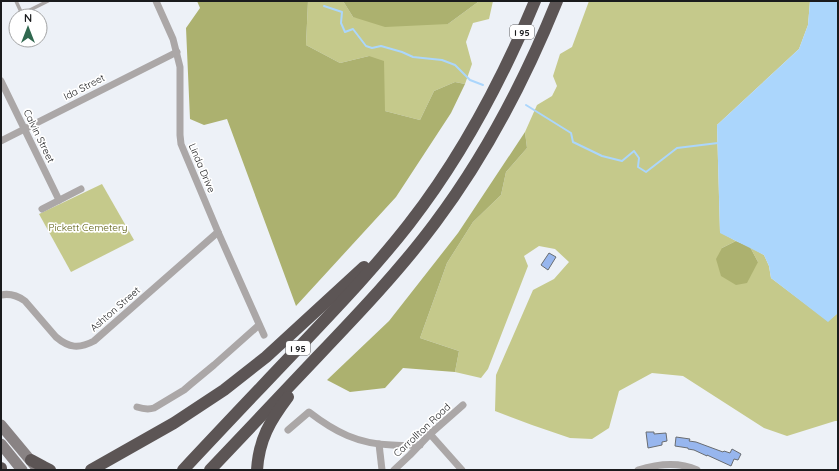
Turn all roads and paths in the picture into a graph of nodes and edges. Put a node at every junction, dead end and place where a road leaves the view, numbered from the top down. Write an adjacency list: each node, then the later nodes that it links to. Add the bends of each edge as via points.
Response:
1 (16, 1): 2 (lane, via 22,14)
2 (48, 1)
3 (156, 1): 6 (street, Linda Drive)
4 (535, 1): 13 (highway, I 95, via 480,116 440,181)
5 (557, 1): 18 (highway, I 95, via 517,90 493,136 462,185 404,263)
6 (177, 52): 8 (street, Ida Street); 14 (street, Linda Drive, via 180,67 181,144)
7 (1, 81): 8 (street, Calvin Street)
8 (24, 129): 9 (street, Ida Street); 11 (street, Calvin Street)
9 (1, 141)
10 (81, 189): 11 (street)
11 (59, 200): 12 (street)
12 (42, 209)
13 (410, 223): 31 (highway, via 319,309 238,380 174,423); 32 (highway, I 95, via 358,284)
14 (218, 232): 15 (street, Ashton Street, via 94,341 82,346 62,342 25,301 19,297); 16 (street, Linda Drive)
15 (1, 294)
16 (259, 325): 17 (street, Linda Drive); 20 (street, via 184,390 154,408)
17 (264, 335)
18 (328, 346): 33 (highway, I 95); 34 (highway, via 272,421 263,439)
19 (463, 405): 23 (street, Carrollton Road)
20 (137, 407)
21 (1, 425): 27 (main road)
22 (288, 430): 25 (street, via 309,412 341,434)
23 (430, 434): 26 (street, Carrollton Road); 37 (street)
24 (1, 444): 28 (main road)
25 (379, 444): 26 (street); 35 (street)
26 (420, 445): 36 (street, Carrollton Road)
27 (31, 460): 29 (main road); 30 (highway)
28 (22, 470)
29 (40, 470)
30 (50, 470)
31 (91, 470)
32 (183, 470)
33 (210, 470)
34 (257, 470)
35 (382, 470)
36 (394, 470)
37 (462, 470)
38 (638, 470): 39 (street, via 648,466 670,464)
39 (697, 470)

